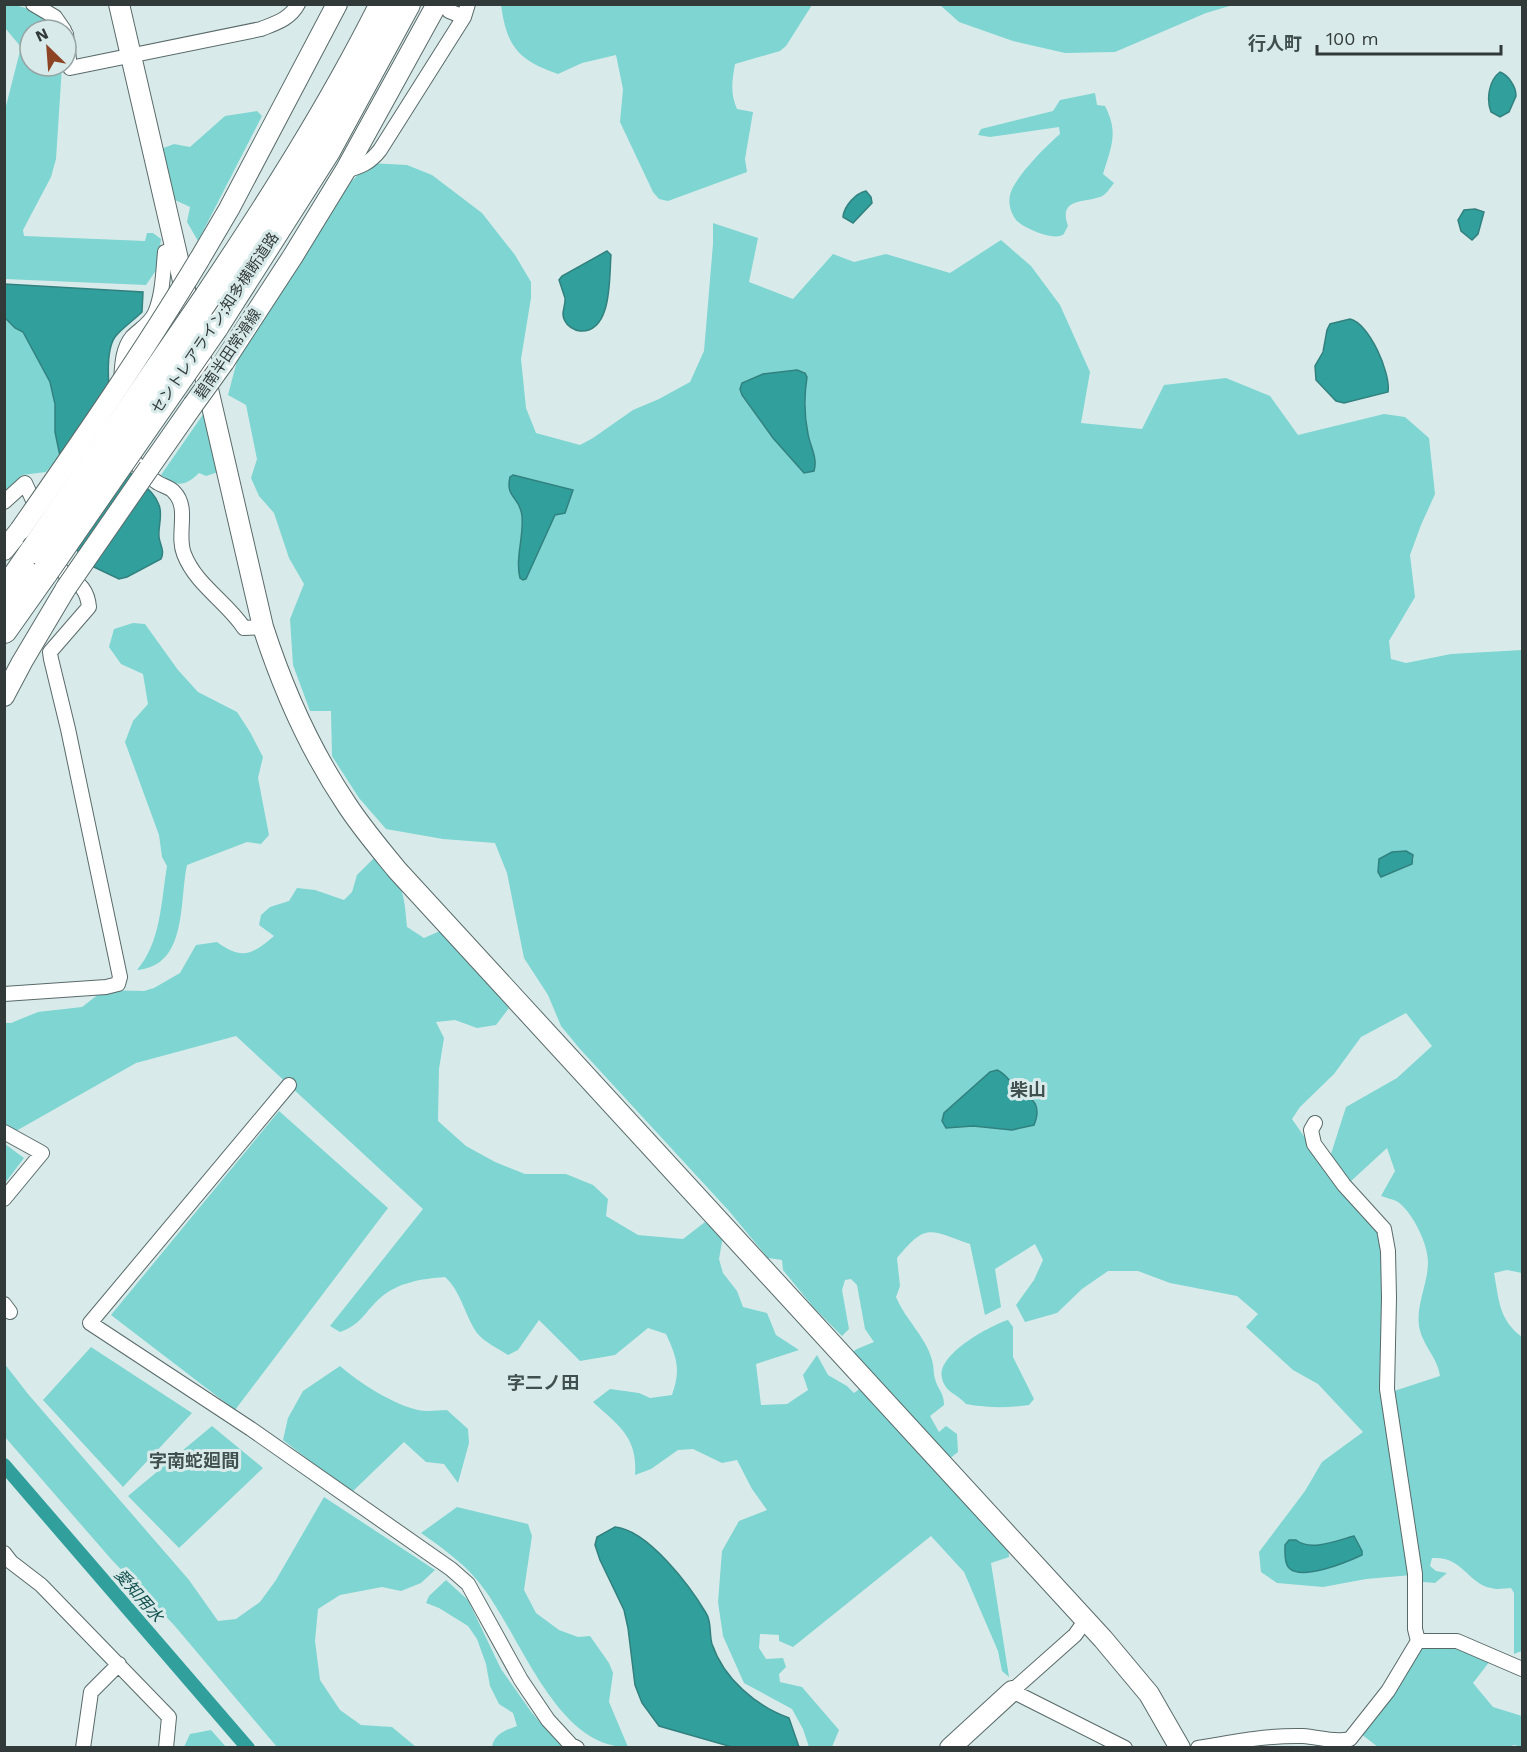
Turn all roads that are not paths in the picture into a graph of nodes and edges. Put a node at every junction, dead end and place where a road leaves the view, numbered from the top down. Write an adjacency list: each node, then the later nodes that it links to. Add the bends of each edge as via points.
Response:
1 (33, 4): 9 (street)
2 (119, 4): 10 (street)
3 (298, 4): 10 (street, via 280,22 261,29)
4 (337, 4): 16 (street, bridge, via 229,209 114,396)
5 (383, 4): 16 (highway, セントレアライン;知多横断道路, bridge, via 270,203)
6 (407, 4): 16 (highway, セントレアライン;知多横断道路, bridge, via 327,151 215,327)
7 (443, 8): 8 (street); 12 (street, 碧南半田常滑線)
8 (466, 11): 12 (street, via 380,150 371,161)
9 (56, 18)
10 (131, 56): 11 (street); 13 (street)
11 (78, 66)
12 (345, 171): 20 (street, 碧南半田常滑線, bridge, via 224,362 66,588)
13 (176, 248): 18 (street); 18 (street, via 165,252 154,315 132,338 122,364 121,390 131,457 157,482 174,491 182,507 182,551 198,579 244,628)
14 (4, 502): 21 (street, via 25,483 50,538 56,562 83,586 88,598 88,607 50,652 120,977 118,984 106,987)
15 (4, 550): 16 (street)
16 (33, 551): 17 (highway, セントレアライン;知多横断道路); 19 (highway, セントレアライン;知多横断道路)
17 (4, 593)
18 (263, 627): 27 (street, via 298,718 347,805 397,870)
19 (4, 630)
20 (4, 696)
21 (4, 994)
22 (288, 1085): 34 (street, via 90,1323 251,1429 451,1569 468,1584 548,1720)
23 (1315, 1123): 28 (street, via 1311,1130 1314,1143 1344,1185 1384,1229 1389,1298 1387,1389 1415,1574)
24 (4, 1132): 25 (street, via 42,1153)
25 (4, 1199)
26 (4, 1553): 29 (street, via 41,1585)
27 (1085, 1621): 31 (street, via 1075,1635); 37 (street, via 1136,1676)
28 (1418, 1641): 30 (street, via 1456,1641); 38 (street, via 1389,1690 1350,1739 1281,1737)
29 (118, 1665): 32 (street, via 91,1692); 33 (street, via 169,1717)
30 (1522, 1669)
31 (1012, 1691): 35 (street); 36 (street)
32 (83, 1748)
33 (166, 1748)
34 (577, 1748)
35 (950, 1748)
36 (1125, 1748)
37 (1180, 1748)
38 (1198, 1748)

